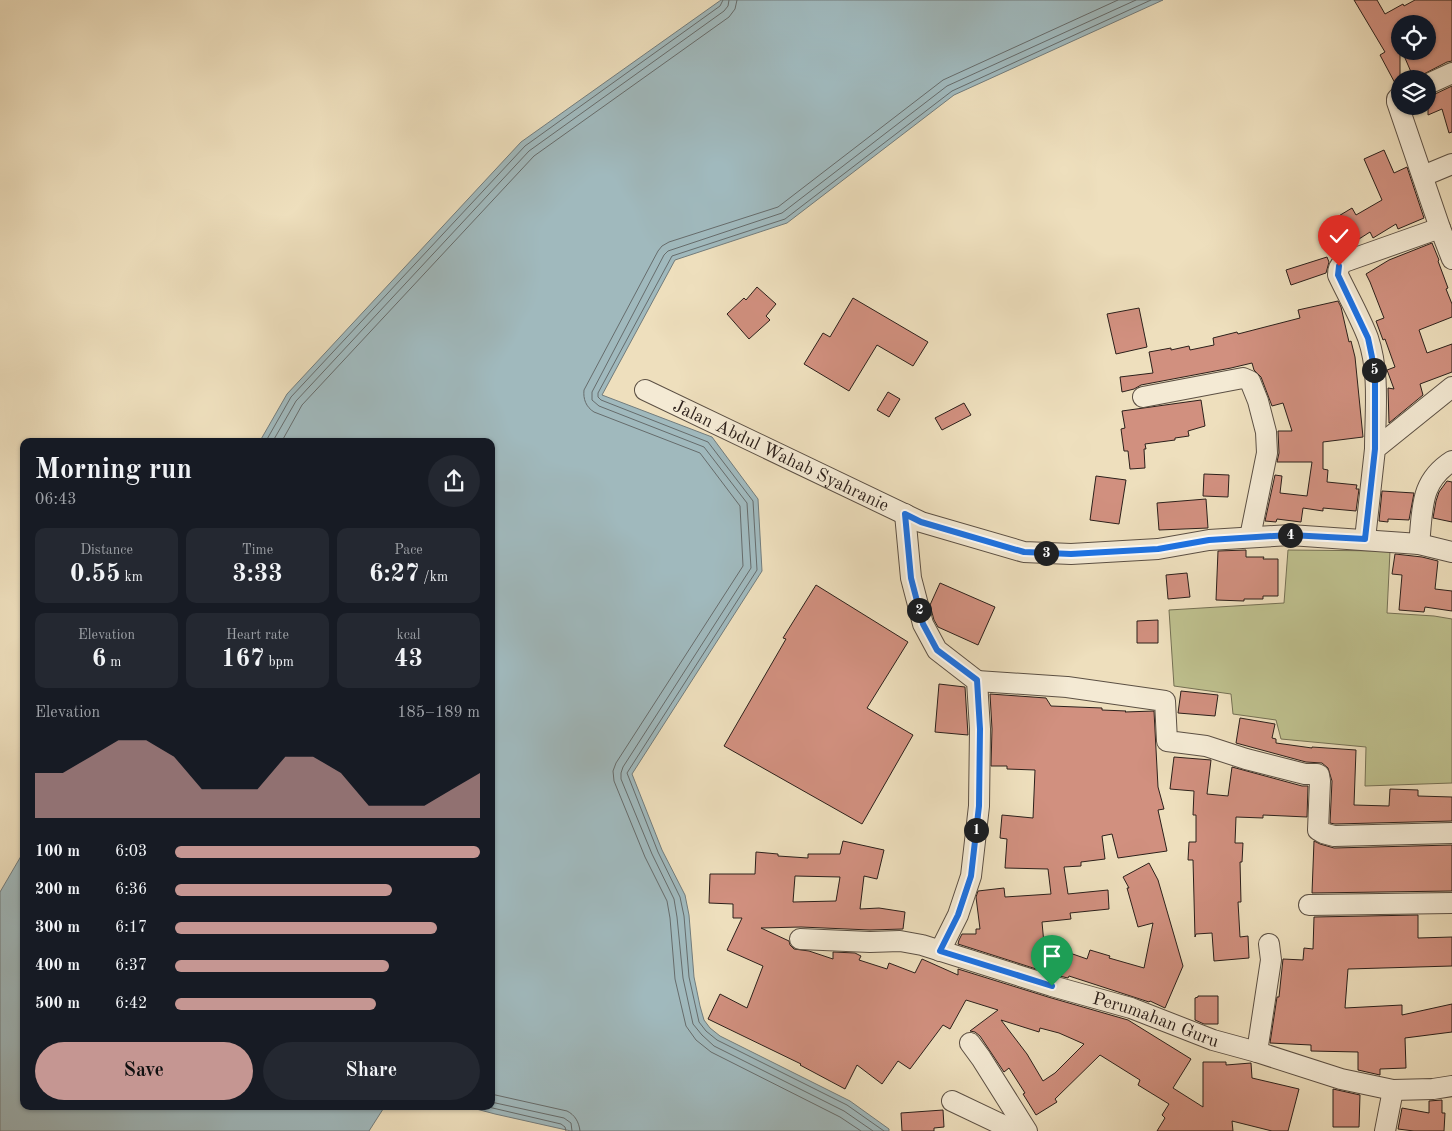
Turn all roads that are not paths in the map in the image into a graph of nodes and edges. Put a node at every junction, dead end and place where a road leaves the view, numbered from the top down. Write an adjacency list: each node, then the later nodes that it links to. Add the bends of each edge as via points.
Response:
1 (1452, 73): 2 (street)
2 (1436, 80)
3 (1402, 115): 5 (street)
4 (1452, 164): 5 (street)
5 (1423, 176): 6 (street)
6 (1440, 228): 7 (street); 11 (street, via 1339,266 1338,275 1368,338 1372,357)
7 (1452, 260)
8 (1452, 387): 11 (street)
9 (645, 390): 13 (street, Jalan Abdul Wahab Syahranie)
10 (1143, 397): 14 (street, via 1244,378 1250,381 1266,432 1267,453)
11 (1375, 449): 15 (street)
12 (1452, 461): 16 (street, via 1443,467 1424,494)
13 (905, 514): 14 (street, Jalan Abdul Wahab Syahranie, via 921,522 1024,552 1071,554); 18 (street, via 911,578 923,624 937,650)
14 (1250, 538): 15 (street, Jalan Abdul Wahab Syahranie, via 1290,535)
15 (1365, 539): 16 (street, Jalan Abdul Wahab Syahranie)
16 (1419, 544): 17 (street, Jalan Abdul Wahab Syahranie)
17 (1452, 552)
18 (977, 680): 19 (street, via 1067,687 1165,701 1167,741 1206,746 1305,774 1317,774 1320,781 1318,830 1323,833 1334,836); 24 (street, via 979,806 971,876 958,915)
19 (1452, 833)
20 (1452, 903): 21 (street)
21 (1309, 905)
22 (800, 938): 24 (street, Perumahan Guru, via 900,941)
23 (1269, 944): 26 (street, via 1270,960)
24 (940, 951): 26 (street, Perumahan Guru, via 1131,1008 1213,1040)
25 (970, 1044): 31 (street)
26 (1257, 1052): 28 (street, Perumahan Guru, via 1341,1079)
27 (1452, 1086): 28 (street, Perumahan Guru)
28 (1393, 1090): 32 (street)
29 (952, 1102): 30 (street)
30 (1015, 1131)
31 (1027, 1131)
32 (1385, 1131)

